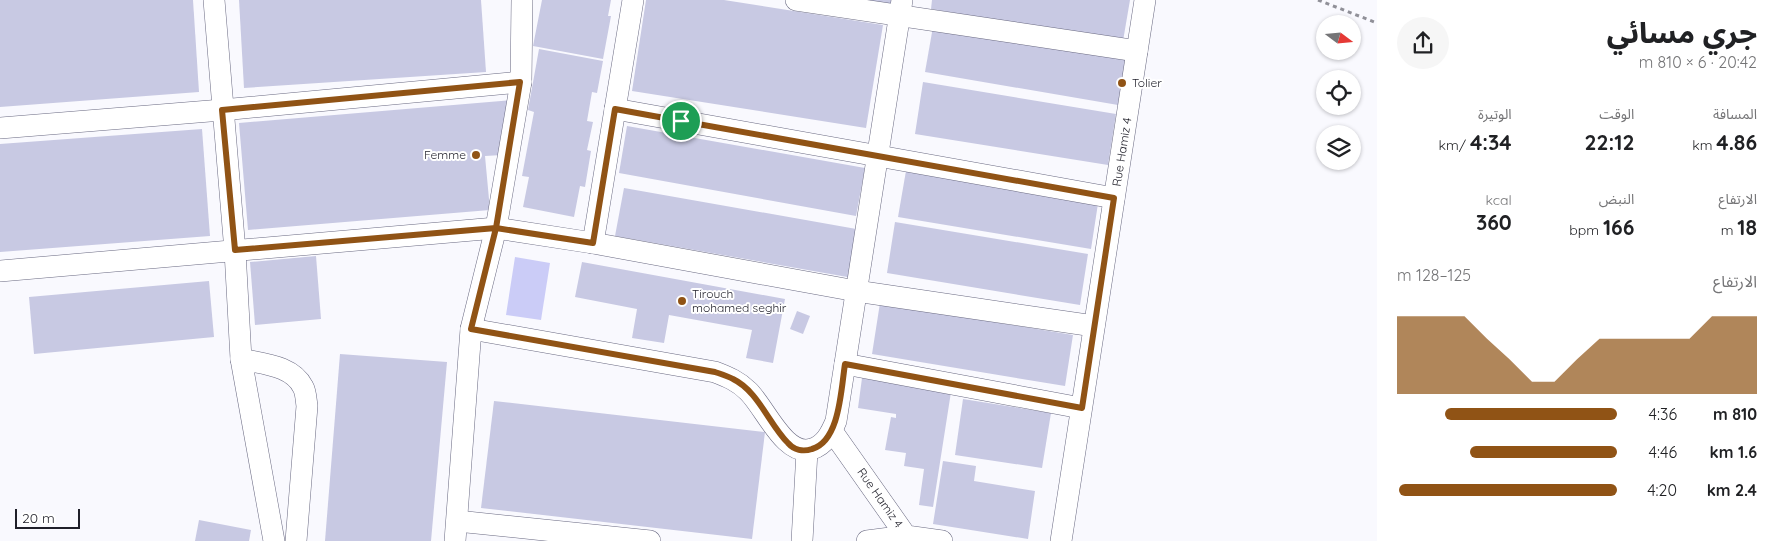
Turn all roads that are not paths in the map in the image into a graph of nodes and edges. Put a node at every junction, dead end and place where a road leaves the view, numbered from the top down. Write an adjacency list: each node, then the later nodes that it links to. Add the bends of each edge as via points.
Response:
1 (214, 0): 10 (street)
2 (522, 0): 8 (street)
3 (633, 0): 9 (street)
4 (796, 0): 6 (street)
5 (1145, 0): 7 (street, Rue Hamiz 4)
6 (901, 8): 7 (street); 12 (street)
7 (1137, 51): 13 (street, Rue Hamiz 4)
8 (520, 82): 10 (street); 14 (street)
9 (615, 109): 12 (street); 15 (street)
10 (222, 110): 11 (street); 16 (street)
11 (0, 128)
12 (878, 156): 13 (street); 18 (street)
13 (1114, 198): 19 (street, Rue Hamiz 4)
14 (496, 228): 15 (street); 16 (street); 20 (street)
15 (593, 243): 18 (street)
16 (235, 250): 17 (street); 21 (street)
17 (0, 271)
18 (856, 291): 19 (street); 22 (street)
19 (1094, 326): 23 (street, Rue Hamiz 4)
20 (471, 329): 25 (street, via 715,372 735,379 750,392 788,444); 26 (street)
21 (241, 359): 28 (street); 29 (street, via 294,374 304,388 307,406)
22 (845, 364): 23 (street); 24 (street)
23 (1082, 408): 34 (street, Rue Hamiz 4)
24 (832, 431): 25 (street, via 826,441); 27 (street, Rue Hamiz 4)
25 (807, 451): 31 (street)
26 (456, 531): 30 (street)
27 (906, 536): 32 (street); 33 (street, Rue Hamiz 4)
28 (274, 541)
29 (296, 541)
30 (650, 541)
31 (802, 541)
32 (867, 541)
33 (942, 541)
34 (1060, 541)

